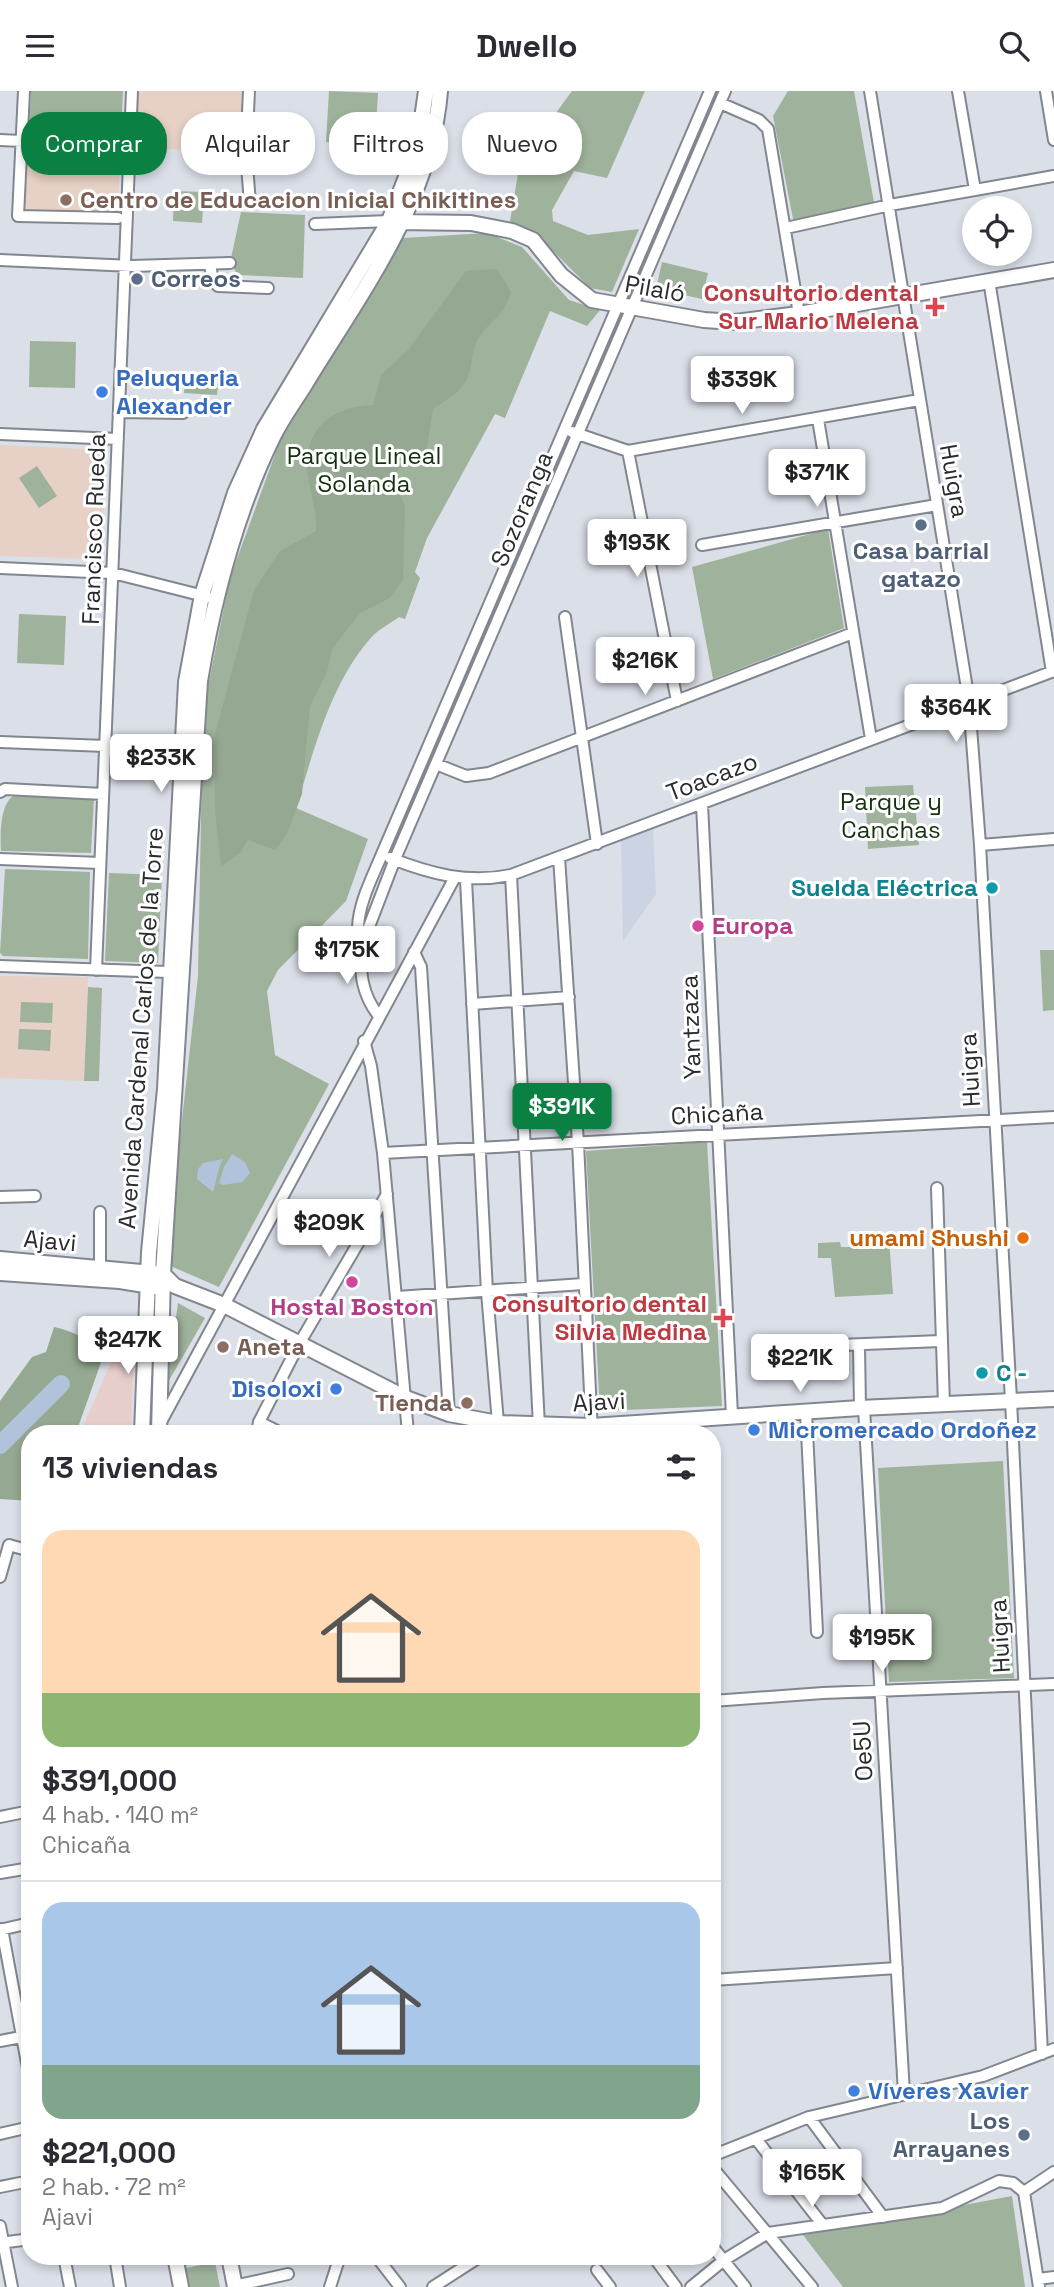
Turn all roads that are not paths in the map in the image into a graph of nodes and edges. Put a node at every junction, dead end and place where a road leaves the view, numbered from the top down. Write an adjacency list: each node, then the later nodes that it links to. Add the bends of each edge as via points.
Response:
1 (24, 91): 12 (street)
2 (132, 91): 13 (street, Francisco Rueda)
3 (249, 91): 20 (street, via 246,153)
4 (426, 91): 24 (street, Avenida Cardenal Carlos de la Torre, via 418,146)
5 (440, 91): 24 (street, Avenida Cardenal Carlos de la Torre, via 427,161)
6 (710, 91): 22 (street, Sozoranga)
7 (725, 91): 11 (street, Sozoranga)
8 (870, 91): 21 (street, Huigra)
9 (958, 91): 19 (street)
10 (1046, 91): 16 (street)
11 (720, 103): 25 (street, Sozoranga); 27 (street, via 759,120 768,129)
12 (23, 112)
13 (131, 112)
14 (0, 140): 15 (street)
15 (21, 140): 23 (street, via 18,216)
16 (1054, 140)
17 (128, 175): 30 (street, Francisco Rueda)
18 (1054, 176): 19 (street)
19 (975, 190): 21 (street)
20 (250, 202)
21 (890, 205): 27 (street); 35 (street, Huigra)
22 (656, 216): 25 (street); 36 (street, Sozoranga)
23 (118, 218)
24 (396, 222): 26 (street, Pilaló); 36 (street, Pilaló, via 471,223 512,230 533,240 584,296); 52 (street, Avenida Cardenal Carlos de la Torre, via 273,436)
25 (667, 222): 36 (street, Sozoranga)
26 (314, 223)
27 (786, 228): 37 (street)
28 (0, 260): 30 (street)
29 (230, 263): 31 (street)
30 (124, 265): 31 (street); 39 (street, Francisco Rueda)
31 (209, 265): 34 (street, via 219,286)
32 (1054, 269): 33 (street, Pilaló)
33 (989, 280): 35 (street, Pilaló); 55 (street)
34 (268, 288)
35 (902, 297): 37 (street, Pilaló); 38 (street, Huigra)
36 (623, 308): 37 (street, Pilaló, via 734,321); 42 (street, Sozoranga); 44 (street, Sozoranga)
37 (799, 313)
38 (919, 400): 41 (street); 47 (street, Huigra)
39 (119, 412): 40 (street); 45 (street, Francisco Rueda)
40 (183, 413)
41 (818, 419): 46 (street); 48 (street)
42 (565, 430): 44 (street); 70 (street, Sozoranga)
43 (0, 434): 45 (street)
44 (577, 434): 46 (street); 63 (street, Sozoranga)
45 (118, 439): 51 (street, Francisco Rueda)
46 (628, 451): 56 (street)
47 (937, 505): 48 (street); 57 (street, Huigra)
48 (834, 521): 49 (street); 54 (street)
49 (702, 545)
50 (0, 568): 51 (street)
51 (113, 573): 52 (street); 61 (street, Francisco Rueda)
52 (208, 597): 81 (street, Avenida Cardenal Carlos de la Torre, via 186,683); 103 (street, Avenida Cardenal Carlos de la Torre)
53 (565, 617): 58 (street)
54 (853, 633): 56 (street); 59 (street)
55 (1053, 671): 57 (street, Toacazo)
56 (677, 701): 58 (street)
57 (969, 701): 59 (street, Toacazo); 69 (street, Huigra)
58 (582, 739): 63 (street, via 477,776); 68 (street)
59 (871, 739): 66 (street, Toacazo)
60 (0, 742): 61 (street)
61 (106, 748): 62 (street); 65 (street, Francisco Rueda)
62 (161, 754)
63 (436, 764): 73 (street, Sozoranga)
64 (0, 792): 65 (street)
65 (103, 793): 74 (street, Francisco Rueda)
66 (702, 804): 68 (street, Toacazo); 89 (street, Yantzaza)
67 (1054, 839): 69 (street)
68 (597, 843): 71 (street, Toacazo)
69 (980, 845): 88 (street, Huigra)
70 (382, 854): 73 (street, Toacazo); 77 (street, Sozoranga, via 361,908 357,929)
71 (559, 857): 75 (street, Toacazo); 82 (street)
72 (0, 859): 74 (street)
73 (394, 859): 76 (street, Toacazo); 77 (street, Sozoranga)
74 (100, 863): 80 (street, Francisco Rueda)
75 (510, 875): 76 (street, Toacazo); 83 (street)
76 (460, 879): 78 (street); 84 (street)
77 (362, 945): 85 (street, Sozoranga, via 362,983)
78 (414, 952): 85 (street); 93 (street, via 421,967)
79 (0, 966): 80 (street)
80 (96, 969): 81 (street)
81 (168, 972): 103 (street, Avenida Cardenal Carlos de la Torre)
82 (569, 997): 83 (street); 90 (street)
83 (515, 1003): 84 (street); 91 (street)
84 (472, 1004): 92 (street)
85 (378, 1015): 86 (street)
86 (364, 1041): 94 (street); 109 (street)
87 (1054, 1117): 88 (street, Chicaña)
88 (994, 1121): 89 (street, Chicaña); 116 (street, Huigra)
89 (717, 1136): 90 (street, Chicaña); 121 (street, Yantzaza)
90 (578, 1143): 91 (street, Chicaña); 104 (street)
91 (525, 1146): 92 (street, Chicaña); 105 (street)
92 (480, 1148): 93 (street, Chicaña); 106 (street)
93 (433, 1151): 94 (street, Chicaña); 107 (street)
94 (383, 1153): 96 (street)
95 (937, 1188): 110 (street)
96 (387, 1193): 108 (street); 111 (street)
97 (35, 1196): 98 (street)
98 (0, 1197)
99 (100, 1212): 101 (street)
100 (0, 1259): 101 (street, Ajavi)
101 (100, 1268): 103 (street, Ajavi)
102 (0, 1273): 103 (street, Ajavi)
103 (160, 1281): 109 (street, Ajavi); 122 (street, Avenida Cardenal Carlos de la Torre); 123 (street, Avenida Cardenal Carlos de la Torre)
104 (583, 1284): 105 (street); 130 (street)
105 (532, 1288): 106 (street); 129 (street)
106 (487, 1292): 107 (street); 128 (street)
107 (441, 1296): 108 (street); 120 (street)
108 (397, 1297): 114 (street)
109 (224, 1305): 111 (street, Ajavi); 124 (street)
110 (941, 1341): 113 (street); 117 (street)
111 (299, 1344): 114 (street, Ajavi); 125 (street)
112 (839, 1345): 113 (street)
113 (859, 1346): 118 (street, Oe5U)
114 (406, 1398): 120 (street, Ajavi); 126 (street)
115 (1054, 1399): 116 (street, Ajavi)
116 (1011, 1400): 117 (street, Ajavi); 135 (street, Huigra)
117 (944, 1404): 118 (street, Ajavi)
118 (862, 1408): 119 (street, Ajavi); 137 (street, Oe5U)
119 (806, 1412): 121 (street, Ajavi); 134 (street)
120 (449, 1414): 127 (street, Ajavi)
121 (732, 1415): 131 (street, Ajavi)
122 (143, 1425)
123 (159, 1425)
124 (161, 1425)
125 (259, 1425)
126 (408, 1425)
127 (494, 1425)
128 (502, 1425)
129 (539, 1425)
130 (591, 1425)
131 (638, 1425)
132 (21, 1548): 133 (street, via 9,1545)
133 (0, 1577)
134 (817, 1632)
135 (1024, 1684): 136 (street); 137 (street); 150 (street, Huigra)
136 (1054, 1684)
137 (881, 1690): 138 (street); 145 (street, Oe5U)
138 (721, 1700)
139 (21, 1813): 140 (street)
140 (0, 1817)
141 (21, 1870): 142 (street)
142 (0, 1873)
143 (21, 1925): 144 (street)
144 (1, 1929): 147 (street)
145 (897, 1968): 146 (street); 151 (street, Oe5U)
146 (721, 1979)
147 (21, 2037): 148 (street)
148 (0, 2041)
149 (1054, 2049): 150 (street)
150 (1042, 2054): 151 (street, via 983,2076)
151 (904, 2093): 152 (street)
152 (809, 2117): 155 (street); 162 (street)
153 (21, 2129): 154 (street)
154 (0, 2134)
155 (756, 2139): 156 (street); 163 (street)
156 (721, 2153)
157 (1054, 2172): 161 (street)
158 (721, 2178): 165 (street)
159 (21, 2183): 160 (street)
160 (0, 2187)
161 (1024, 2192): 162 (street, via 1013,2183 999,2181 942,2208); 183 (street)
162 (883, 2217): 163 (street)
163 (822, 2224): 165 (street)
164 (0, 2226): 167 (street)
165 (768, 2233): 169 (street); 196 (street)
166 (21, 2240): 167 (street)
167 (1, 2242): 184 (street)
168 (721, 2256): 169 (street)
169 (724, 2260): 170 (street); 195 (street)
170 (721, 2262)
171 (66, 2265): 186 (street)
172 (116, 2265): 187 (street)
173 (176, 2265): 188 (street)
174 (231, 2265): 185 (street)
175 (337, 2265): 189 (street)
176 (383, 2265): 190 (street)
177 (467, 2265): 191 (street)
178 (660, 2265): 193 (street)
179 (718, 2265): 194 (street)
180 (597, 2270): 192 (street)
181 (288, 2274): 185 (street)
182 (1054, 2277): 183 (street)
183 (1039, 2283)
184 (8, 2286)
185 (235, 2286)
186 (70, 2287)
187 (120, 2287)
188 (181, 2287)
189 (330, 2287)
190 (400, 2287)
191 (433, 2287)
192 (610, 2287)
193 (676, 2287)
194 (691, 2287)
195 (745, 2287)
196 (812, 2287)

